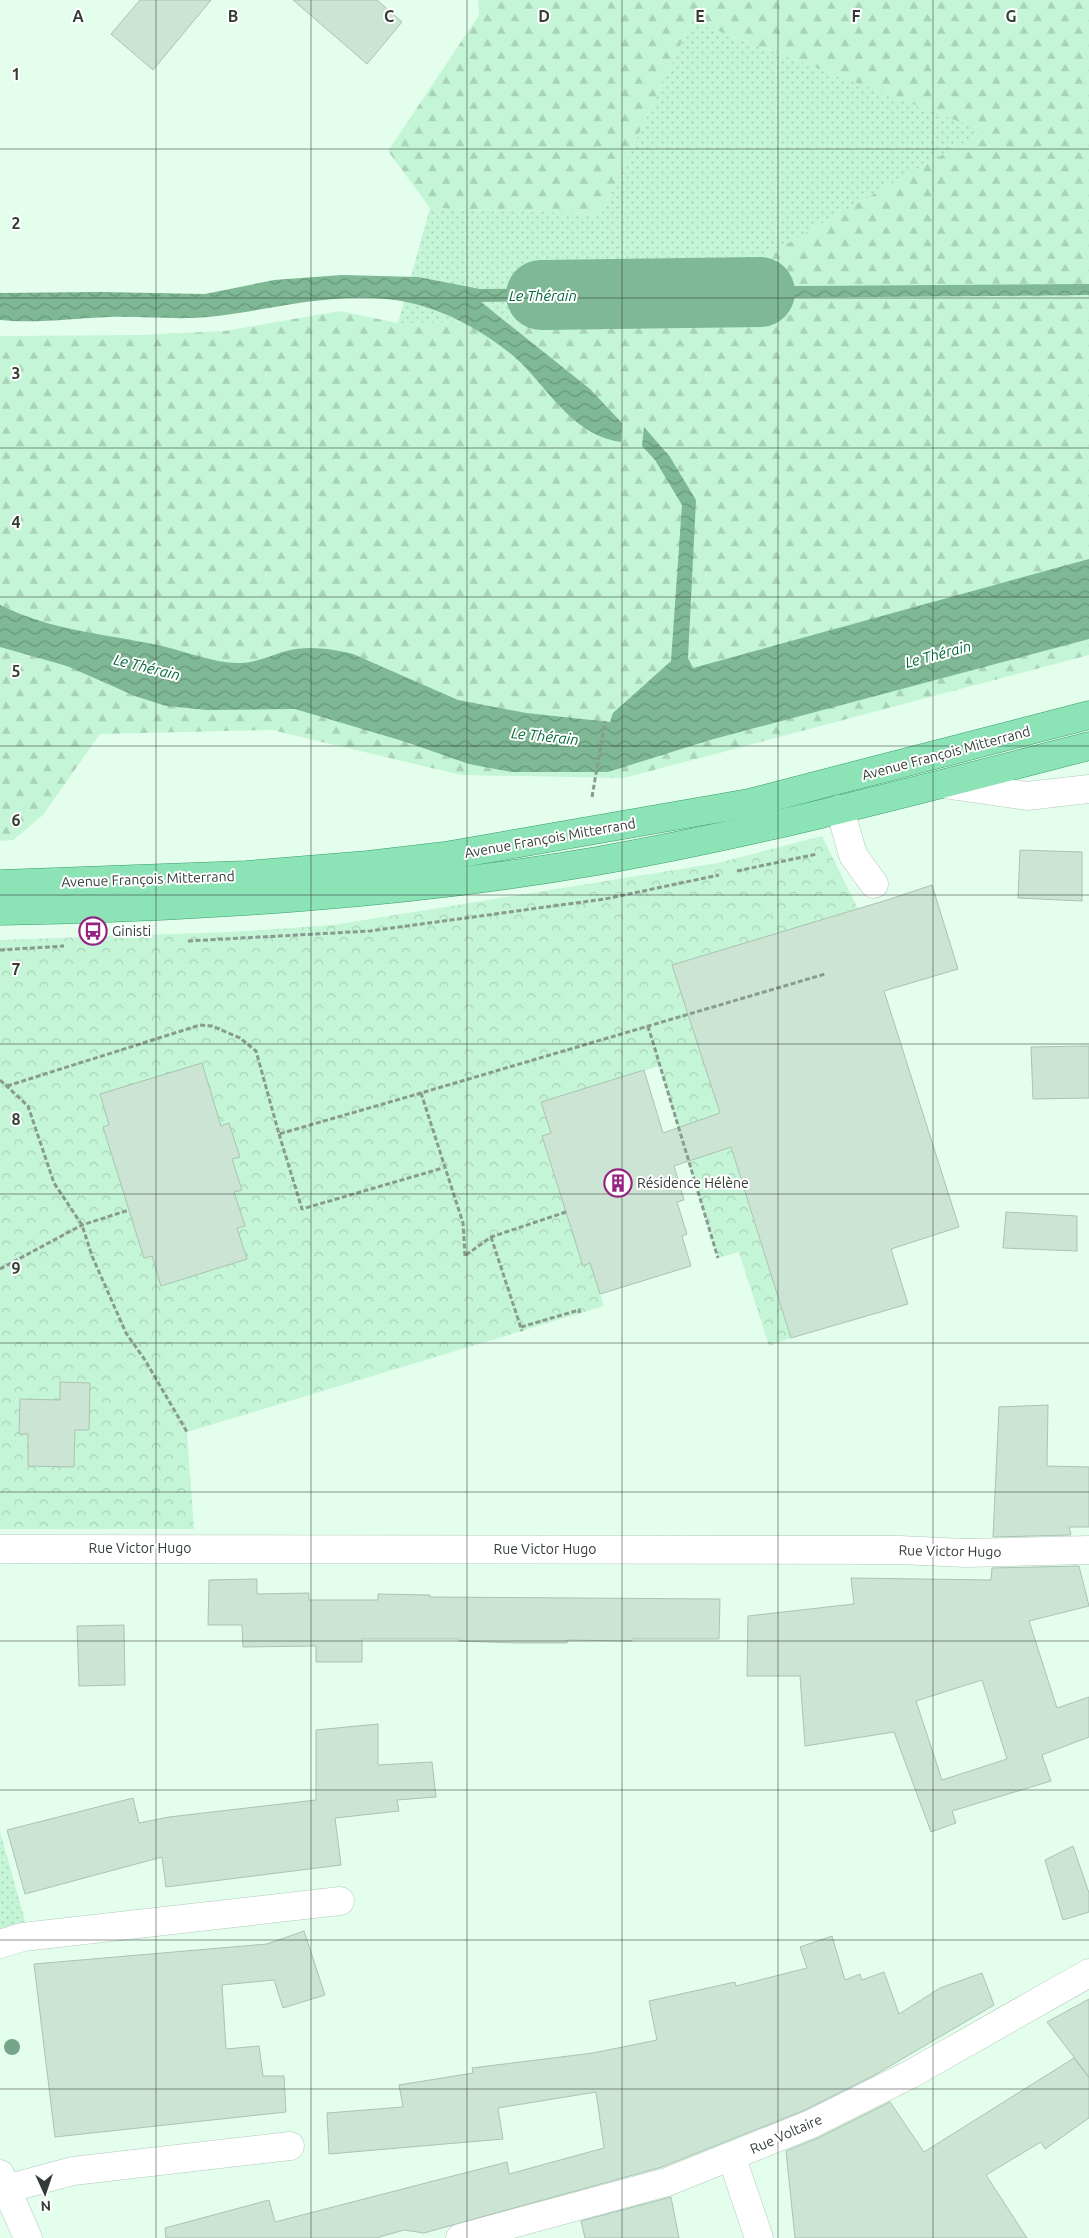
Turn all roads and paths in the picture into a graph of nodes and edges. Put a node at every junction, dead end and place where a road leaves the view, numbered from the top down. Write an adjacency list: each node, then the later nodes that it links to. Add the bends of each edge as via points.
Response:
1 (1089, 715): 8 (main road, Avenue François Mitterrand, via 750,803 445,856 236,875)
2 (605, 722): 4 (path)
3 (1089, 746): 5 (main road, Avenue François Mitterrand)
4 (597, 772)
5 (943, 784): 6 (street, via 1028,796); 7 (main road, Avenue François Mitterrand)
6 (1089, 789)
7 (840, 809): 9 (street, via 853,855); 10 (main road, Avenue François Mitterrand, via 717,838 602,860 418,886 220,904)
8 (0, 884)
9 (874, 884)
10 (0, 911)
11 (825, 974): 12 (path)
12 (648, 1026): 15 (path); 22 (path)
13 (0, 1080): 14 (path)
14 (7, 1086): 16 (path, via 200,1025 212,1026 240,1038 256,1051); 20 (path, via 28,1106 54,1183)
15 (422, 1093): 16 (path); 17 (path)
16 (278, 1134): 17 (path, via 302,1209)
17 (443, 1168): 21 (path, via 463,1223 465,1256)
18 (129, 1210): 20 (path)
19 (566, 1212): 21 (path)
20 (82, 1225): 23 (path); 27 (path, via 126,1334)
21 (491, 1237): 25 (path)
22 (718, 1258)
23 (0, 1270)
24 (580, 1313): 25 (path, via 579,1310)
25 (521, 1327): 26 (path)
26 (522, 1332)
27 (187, 1432)
28 (0, 1549): 29 (street, Rue Victor Hugo, via 899,1550 966,1553)
29 (1089, 1550)
30 (340, 1901): 31 (street, via 23,1938)
31 (0, 1944)
32 (1089, 1973): 34 (street, Rue Voltaire, via 911,2074 811,2124)
33 (290, 2146): 35 (street)
34 (732, 2158): 37 (street, Rue Voltaire, via 667,2182); 38 (street)
35 (3, 2182): 36 (street)
36 (28, 2238)
37 (460, 2238)
38 (759, 2238)

